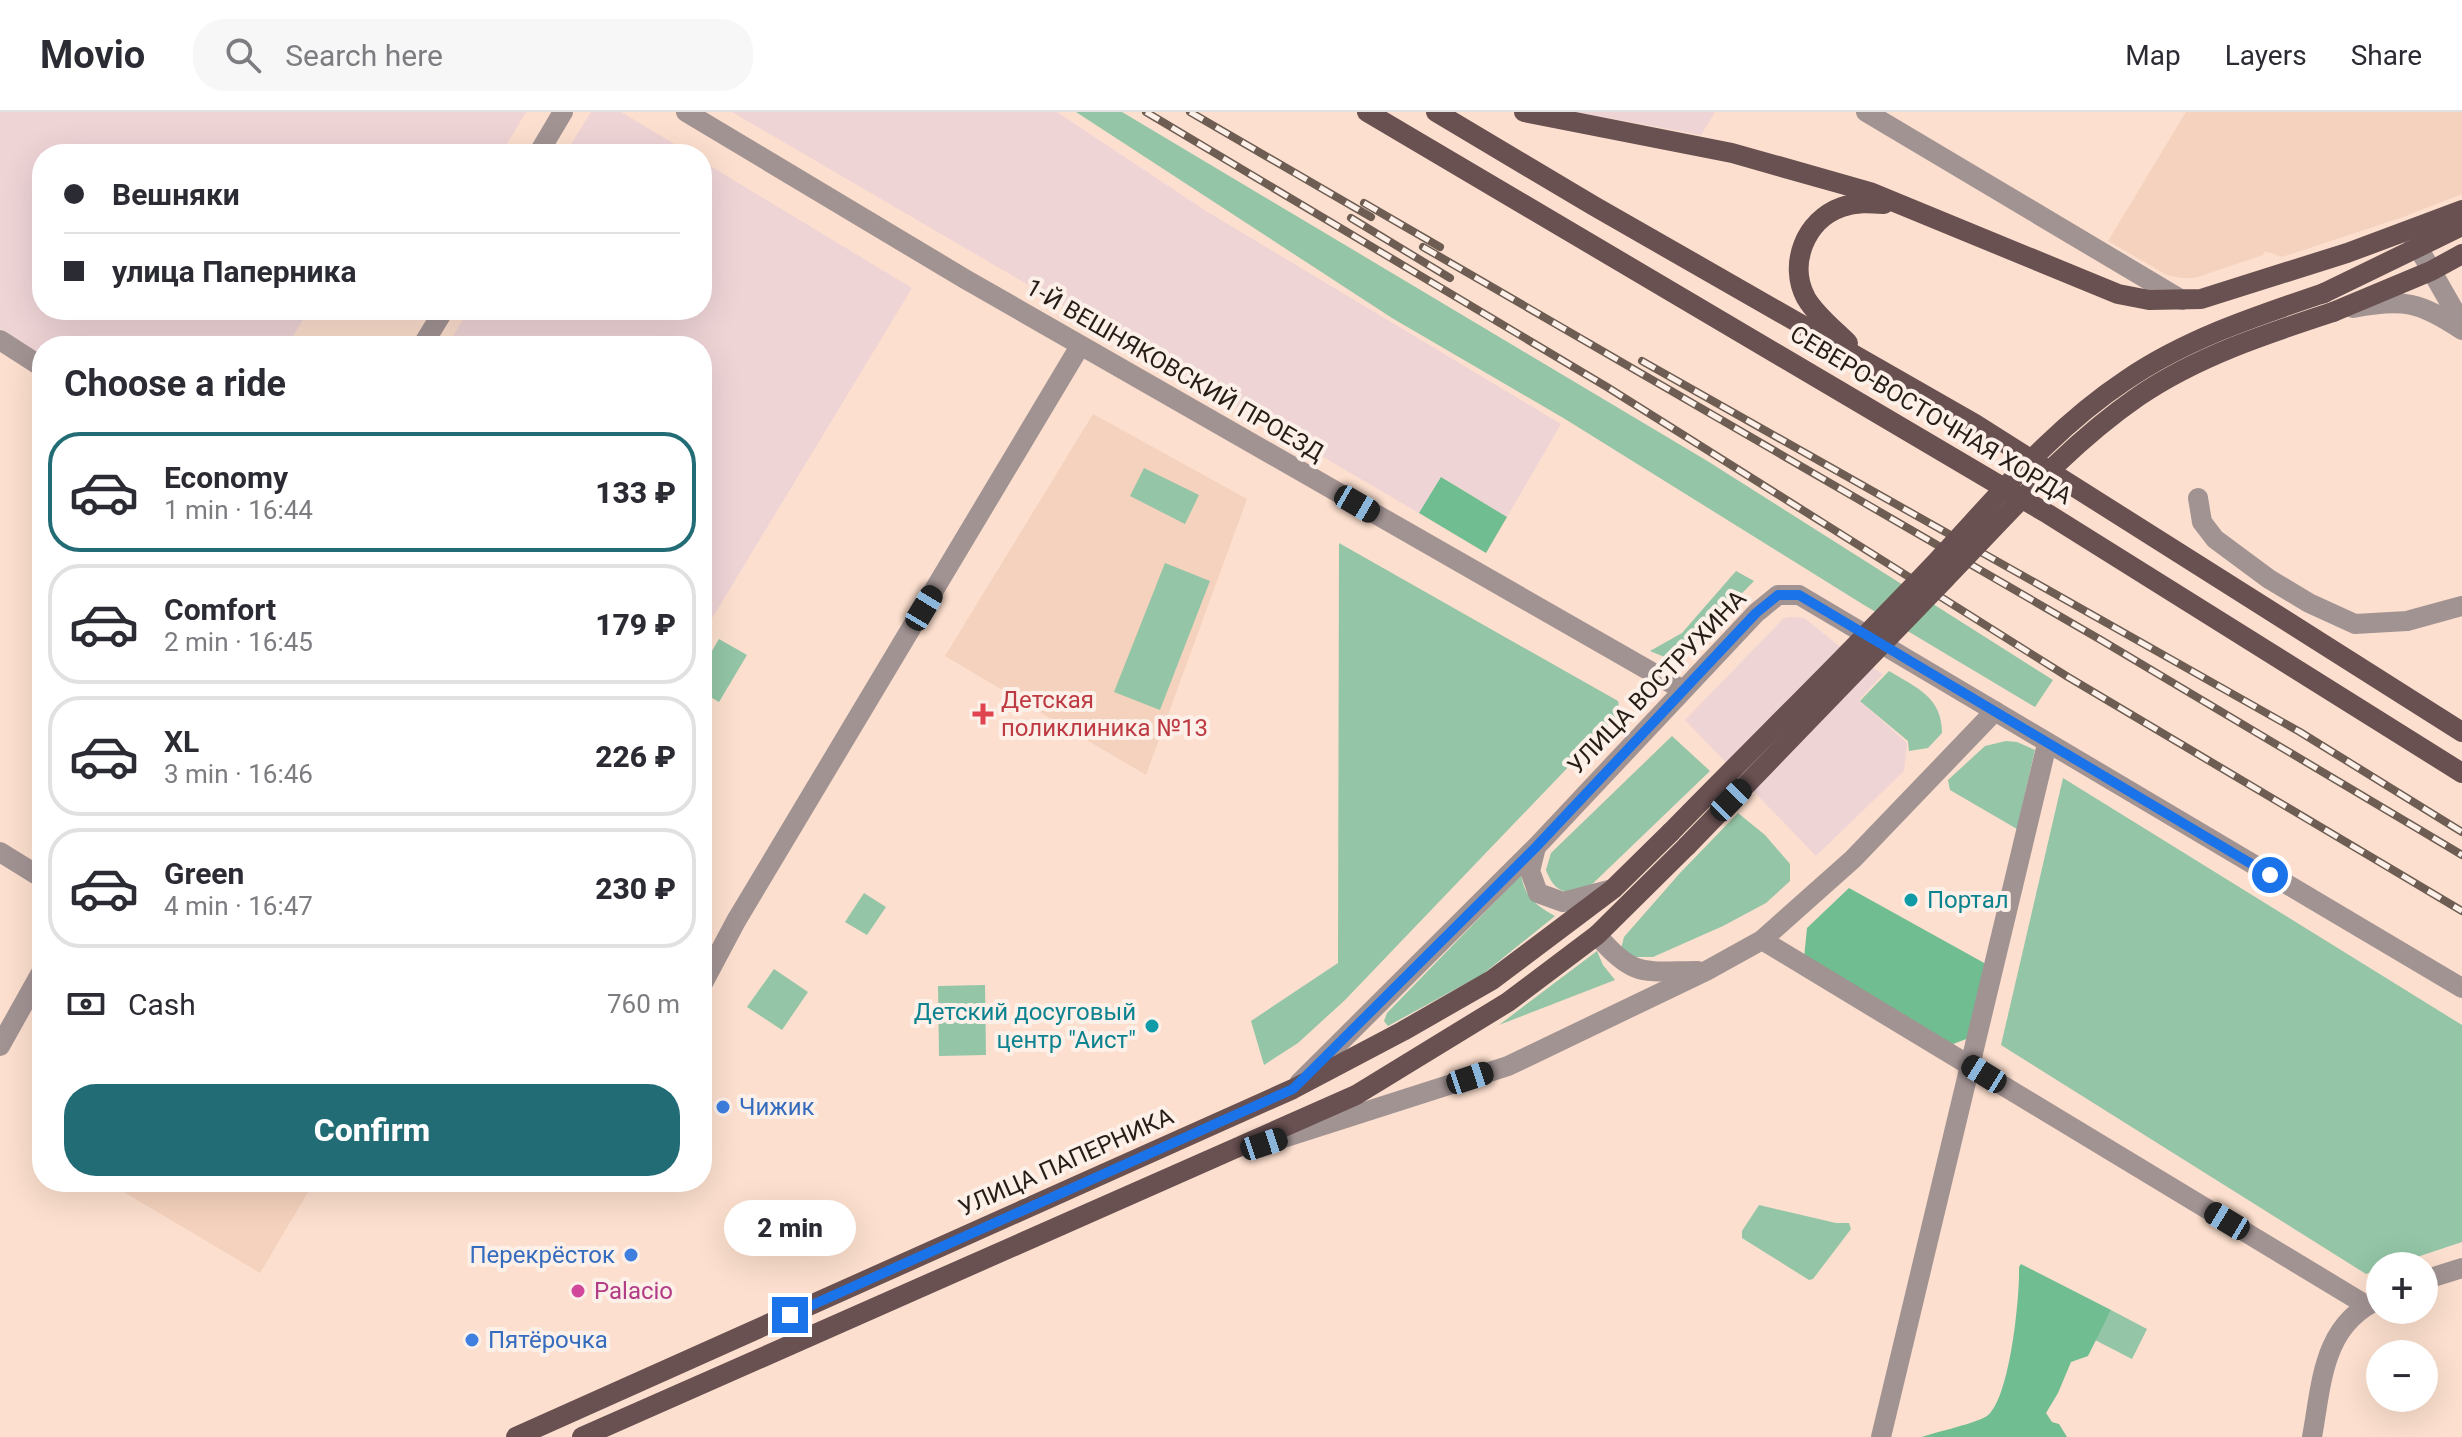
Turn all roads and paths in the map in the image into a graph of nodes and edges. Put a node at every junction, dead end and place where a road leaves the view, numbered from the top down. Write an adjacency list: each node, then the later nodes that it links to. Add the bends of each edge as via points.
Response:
1 (563, 112): 7 (street)
2 (686, 112): 19 (street, 1-Й ВЕШНЯКОВСКИЙ ПРОЕЗД)
3 (1367, 112): 28 (main road, СЕВЕРО-ВОСТОЧНАЯ ХОРДА, via 2048,514)
4 (1436, 112): 21 (main road, СЕВЕРО-ВОСТОЧНАЯ ХОРДА)
5 (1524, 112): 8 (main road, via 1732,153)
6 (1866, 112): 14 (street)
7 (544, 144)
8 (1906, 205): 14 (main road, via 2118,294); 21 (main road, via 1857,203 1833,210 1813,227 1801,249 1799,274 1806,298)
9 (2462, 210): 11 (main road)
10 (2462, 226): 11 (main road)
11 (2414, 240): 13 (street); 14 (main road); 32 (main road, УЛИЦА ПАПЕРНИКА, bridge, via 2324,293 2180,348 2077,416)
12 (2462, 254): 13 (main road)
13 (2431, 271): 15 (main road); 16 (street)
14 (2182, 300)
15 (2333, 312): 17 (street, via 2406,302); 33 (main road, bridge, via 2189,367 2093,431)
16 (2462, 324)
17 (2462, 330)
18 (0, 340): 20 (street)
19 (1080, 346): 24 (street, 1-Й ВЕШНЯКОВСКИЙ ПРОЕЗД); 35 (street)
20 (32, 361)
21 (1865, 361): 26 (main road, СЕВЕРО-ВОСТОЧНАЯ ХОРДА, via 2027,455)
22 (2198, 498): 23 (street, via 2202,522 2215,539 2269,579 2355,624 2407,621)
23 (2462, 606)
24 (1683, 690): 25 (street, УЛИЦА ВОСТРУХИНА, via 1756,613 1778,595 1799,595); 29 (street, УЛИЦА ВОСТРУХИНА)
25 (1995, 711): 27 (street, УЛИЦА ВОСТРУХИНА); 34 (street, via 1853,859)
26 (2462, 732)
27 (2047, 744): 37 (street, УЛИЦА ВОСТРУХИНА); 40 (street)
28 (2462, 773)
29 (1536, 847): 32 (street, УЛИЦА ПАПЕРНИКА, via 1530,871 1538,893 1563,902); 41 (street, УЛИЦА ВОСТРУХИНА)
30 (0, 852): 31 (street)
31 (32, 872)
32 (1613, 889): 41 (main road, УЛИЦА ПАПЕРНИКА, via 1492,980)
33 (1597, 935): 36 (street, via 1615,956 1639,971); 42 (main road, via 1508,1002 1356,1095)
34 (1762, 940): 36 (street); 40 (street)
35 (712, 966)
36 (1706, 971): 42 (street, via 1508,1066)
37 (2462, 988)
38 (32, 989): 39 (street)
39 (0, 1046)
40 (1971, 1066): 45 (street); 49 (street)
41 (1293, 1089): 47 (main road, УЛИЦА ПАПЕРНИКА)
42 (1205, 1162): 48 (main road)
43 (2462, 1268): 44 (street)
44 (2438, 1276)
45 (2366, 1298)
46 (2366, 1308): 50 (street, via 2339,1330 2326,1357)
47 (516, 1437)
48 (582, 1437)
49 (1881, 1437)
50 (2312, 1437)

